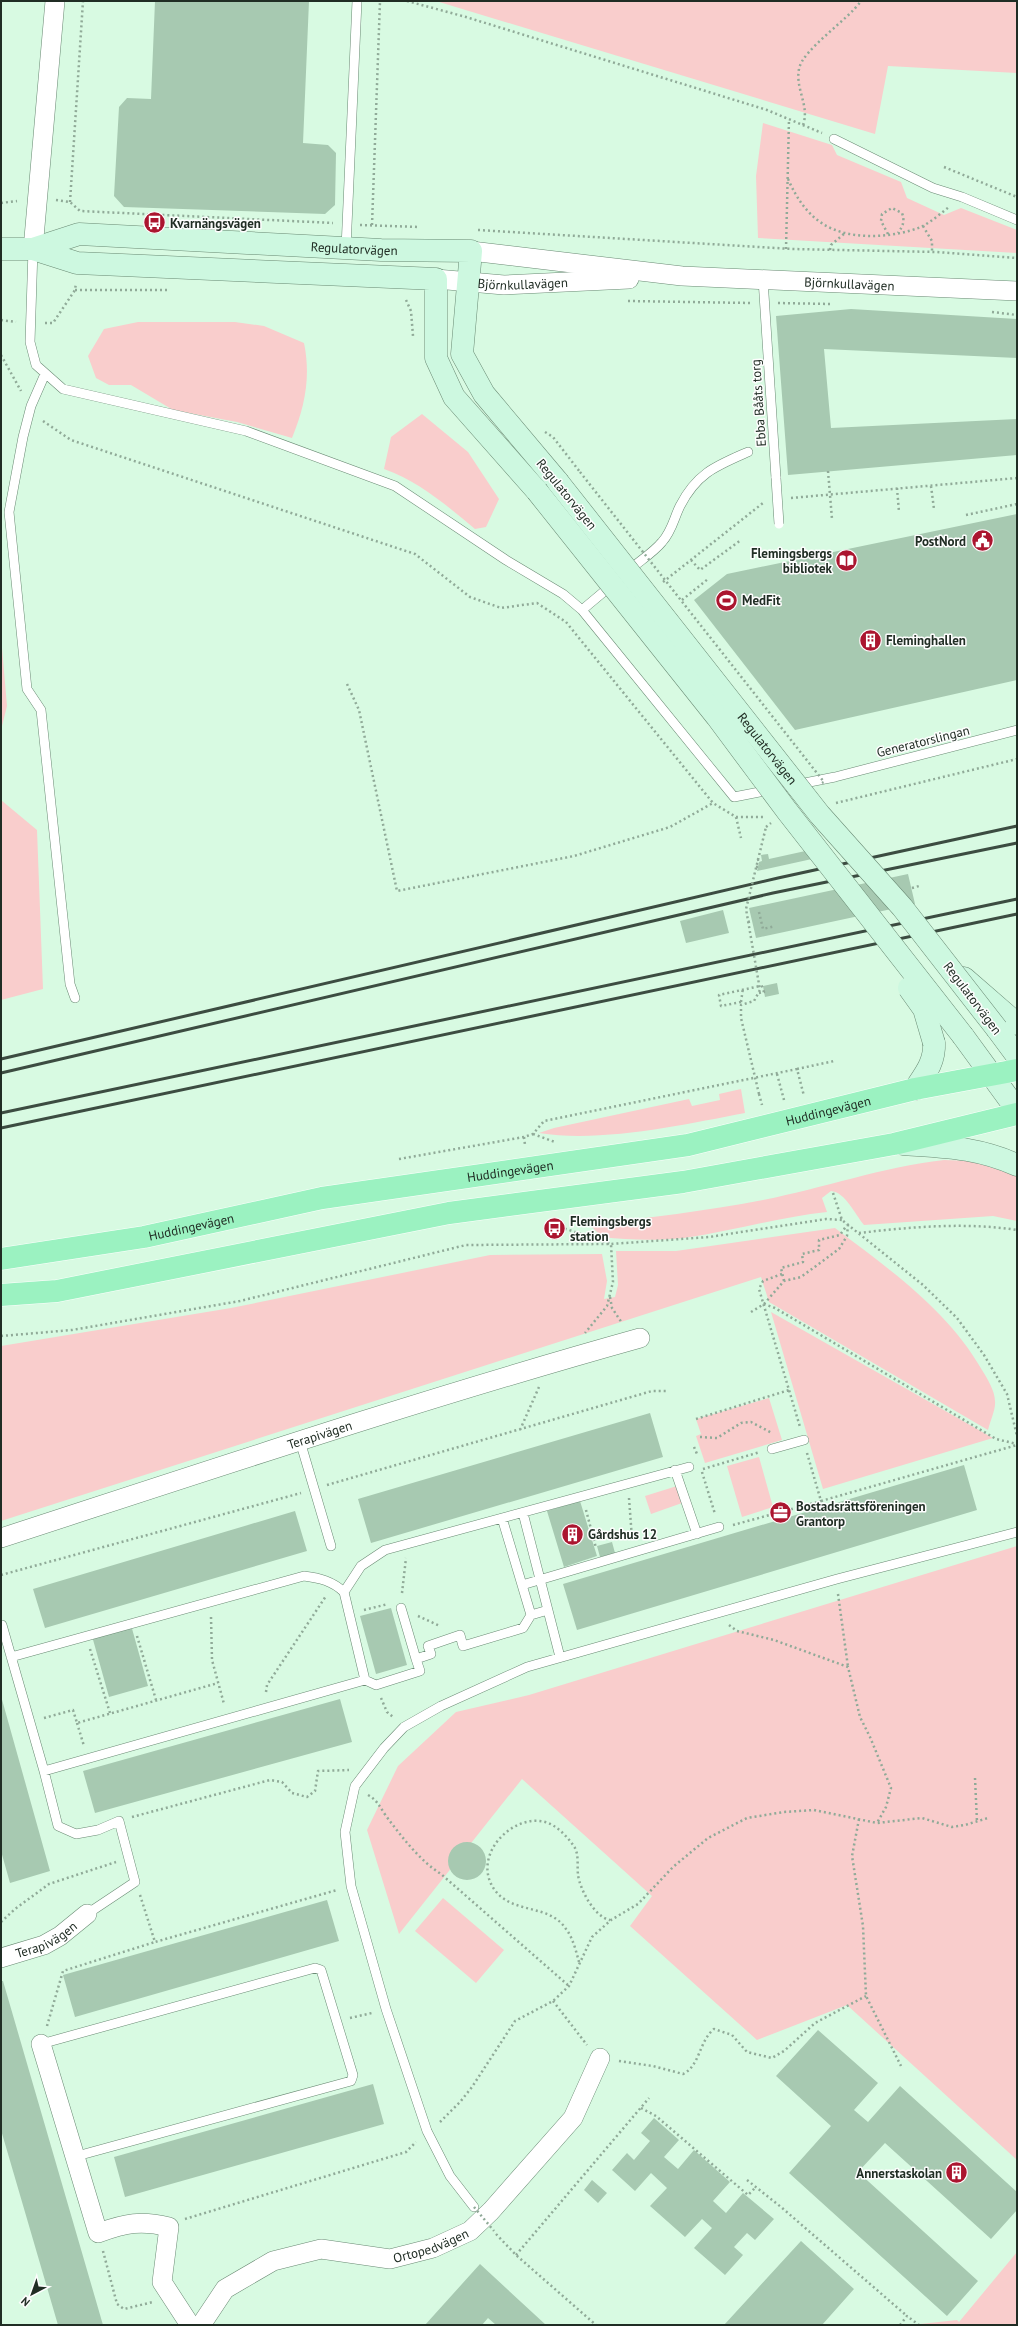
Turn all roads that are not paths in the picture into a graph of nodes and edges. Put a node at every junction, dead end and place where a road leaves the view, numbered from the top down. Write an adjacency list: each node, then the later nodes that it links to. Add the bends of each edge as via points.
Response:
1 (55, 1): 8 (street)
2 (357, 1): 6 (lane)
3 (834, 139): 4 (lane, via 933,188)
4 (1017, 220)
5 (471, 240): 9 (street, Regulatorvägen); 10 (street, Björnkullavägen); 13 (street, Regulatorvägen)
6 (346, 248): 8 (street, Regulatorvägen, via 79,234); 9 (street, Regulatorvägen)
7 (1, 249): 8 (street, Regulatorvägen)
8 (33, 249): 11 (street, Regulatorvägen, via 77,263); 15 (lane, via 30,342 36,366)
9 (438, 249): 11 (street)
10 (682, 276): 12 (street, Björnkullavägen); 13 (street, Björnkullavägen, via 504,285)
11 (436, 279): 13 (street, Björnkullavägen); 20 (street, Regulatorvägen, bridge, via 436,358 454,397 537,491 717,717)
12 (763, 279): 14 (street, Björnkullavägen); 17 (lane, Ebba Bååts torg, bridge)
13 (467, 282): 22 (street, Regulatorvägen, bridge, via 462,354 484,394 558,482 820,815 902,907 946,963)
14 (1017, 291)
15 (45, 374): 18 (lane, via 63,390 246,431 395,486 562,594); 21 (lane, via 31,406 9,512 27,688 40,710 70,984)
16 (748, 452): 18 (lane, via 709,469 693,483 662,542)
17 (779, 524)
18 (582, 610): 19 (lane, Generatorslingan, via 734,797 835,776)
19 (1017, 730)
20 (778, 814): 25 (street, Regulatorvägen, bridge, via 963,1036); 26 (street, bridge, via 924,1009 934,1042 934,1054 930,1067)
21 (75, 998)
22 (1010, 1026): 23 (street, Regulatorvägen)
23 (1017, 1056)
24 (1017, 1070): 25 (main road, Huddingevägen)
25 (992, 1076): 26 (main road, Huddingevägen); 27 (street, Regulatorvägen)
26 (915, 1089): 31 (main road, Huddingevägen, via 688,1145 322,1198 144,1237)
27 (1017, 1110)
28 (1017, 1114): 29 (main road)
29 (894, 1144): 30 (street, via 966,1148 998,1156); 32 (main road, via 683,1182 449,1213 57,1291)
30 (1017, 1165)
31 (1, 1259)
32 (1, 1295)
33 (640, 1338): 35 (street, Terapivägen)
34 (804, 1440): 36 (lane)
35 (300, 1441): 44 (street, Terapivägen); 45 (lane)
36 (772, 1449)
37 (689, 1467): 38 (lane)
38 (675, 1470): 39 (lane); 43 (lane)
39 (523, 1513): 40 (lane); 46 (lane)
40 (502, 1518): 47 (lane); 48 (lane, via 385,1550 361,1566)
41 (719, 1527): 43 (lane)
42 (1017, 1532): 54 (lane)
43 (697, 1534): 46 (lane)
44 (1, 1538)
45 (332, 1546)
46 (542, 1580): 47 (lane); 50 (lane)
47 (522, 1585): 51 (lane)
48 (344, 1592): 53 (lane, via 336,1585 320,1578 304,1576); 56 (lane)
49 (401, 1608): 55 (lane)
50 (548, 1610): 51 (lane); 54 (lane)
51 (531, 1615): 55 (lane, via 523,1628 463,1646 460,1635 428,1646 431,1654)
52 (2, 1625): 53 (lane)
53 (11, 1657): 57 (lane)
54 (560, 1657): 63 (lane, via 502,1678 441,1706 404,1727 355,1786 344,1832 351,1886 386,2009 427,2131 450,2176)
55 (416, 1659): 56 (lane, via 420,1671 376,1685)
56 (365, 1680): 57 (lane)
57 (44, 1771): 58 (lane, via 58,1826 76,1834 98,1830 119,1821 136,1882)
58 (87, 1914): 59 (street, Terapivägen, via 60,1936 44,1945)
59 (1, 1958)
60 (41, 2044): 62 (street); 62 (lane, via 314,1968 321,1970 353,2075 351,2081)
61 (600, 2058): 65 (street, Ortopedvägen, via 573,2118 491,2211 470,2231 433,2248 390,2259 321,2249 273,2261 226,2289)
62 (77, 2156): 64 (street, via 98,2233 118,2226 147,2222 169,2227 162,2282)
63 (474, 2208)
64 (190, 2325)
65 (201, 2325)

